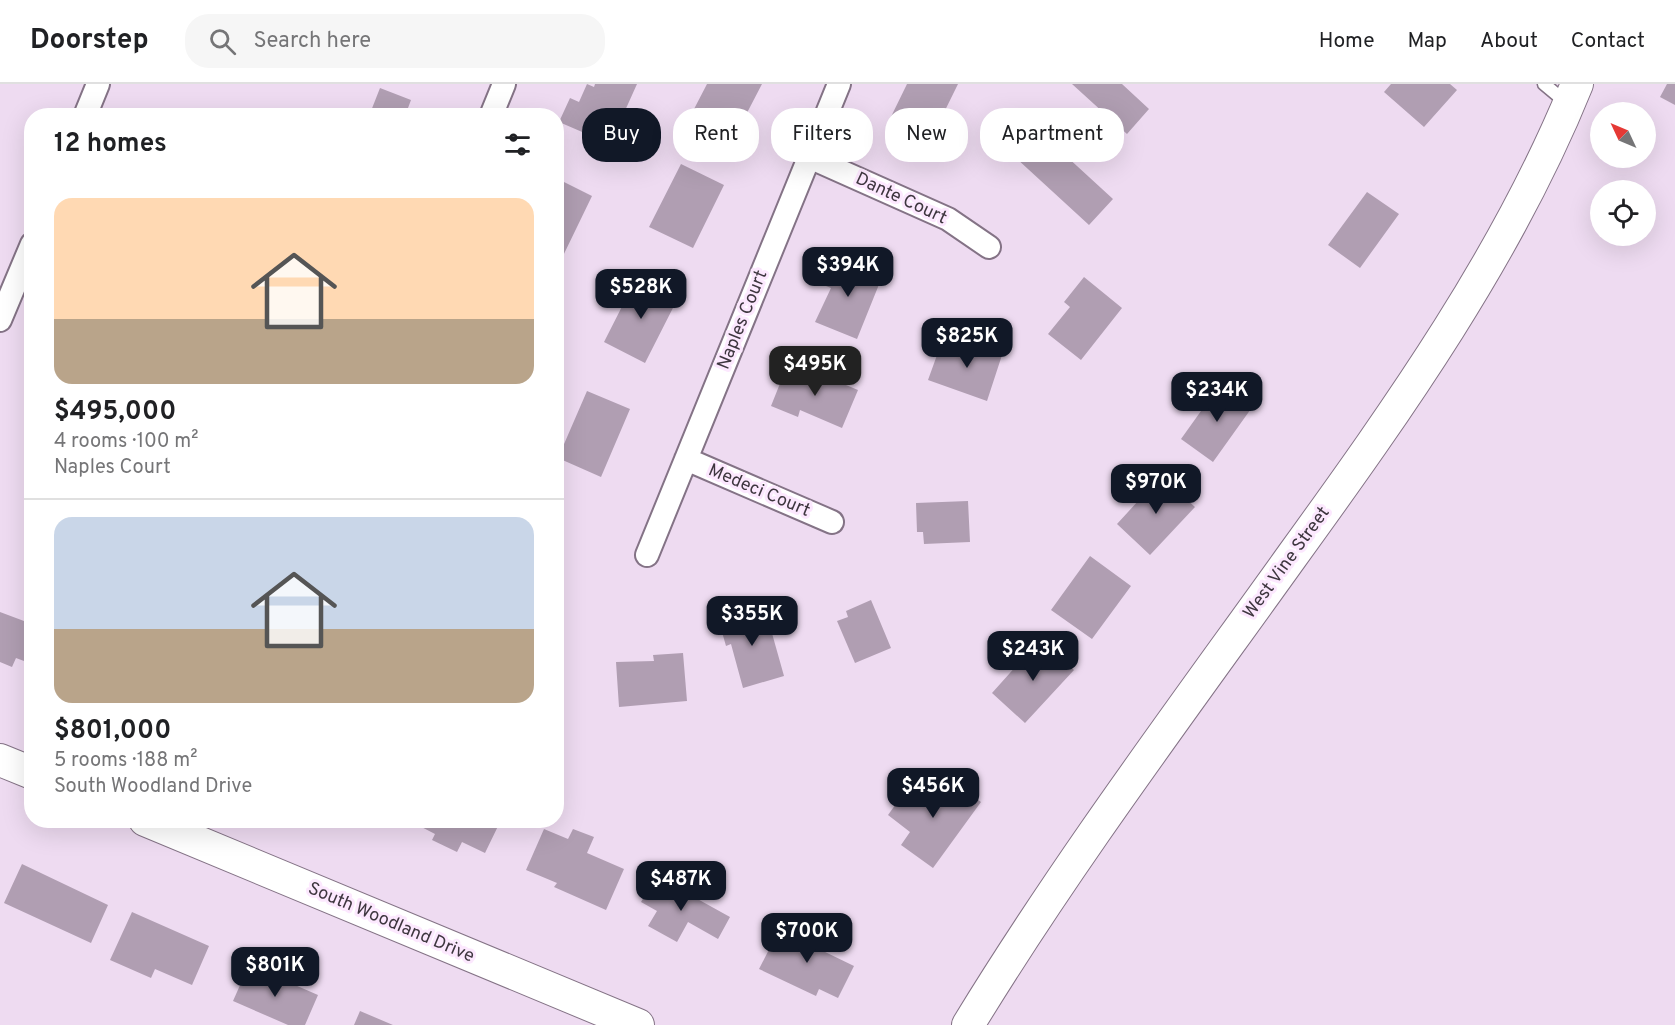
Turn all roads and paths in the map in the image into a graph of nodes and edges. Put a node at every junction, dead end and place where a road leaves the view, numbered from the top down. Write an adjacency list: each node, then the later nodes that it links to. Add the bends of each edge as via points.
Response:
1 (98, 84): 6 (street)
2 (504, 84): 7 (street)
3 (839, 84): 8 (street, Naples Court)
4 (1544, 84): 5 (lane)
5 (1573, 94): 21 (main road, West Vine Street, via 1525,195 1456,316 1363,458 1092,833)
6 (88, 108)
7 (494, 108)
8 (829, 108)
9 (807, 162): 14 (street, Naples Court)
10 (820, 162): 11 (street, Dante Court, via 948,219)
11 (989, 247)
12 (24, 263): 13 (street)
13 (0, 320)
14 (686, 459): 15 (street, Medeci Court); 16 (street, Naples Court)
15 (832, 522)
16 (646, 555)
17 (0, 760): 18 (main road)
18 (24, 770)
19 (164, 828): 20 (main road, South Woodland Drive)
20 (638, 1025)
21 (968, 1025)

